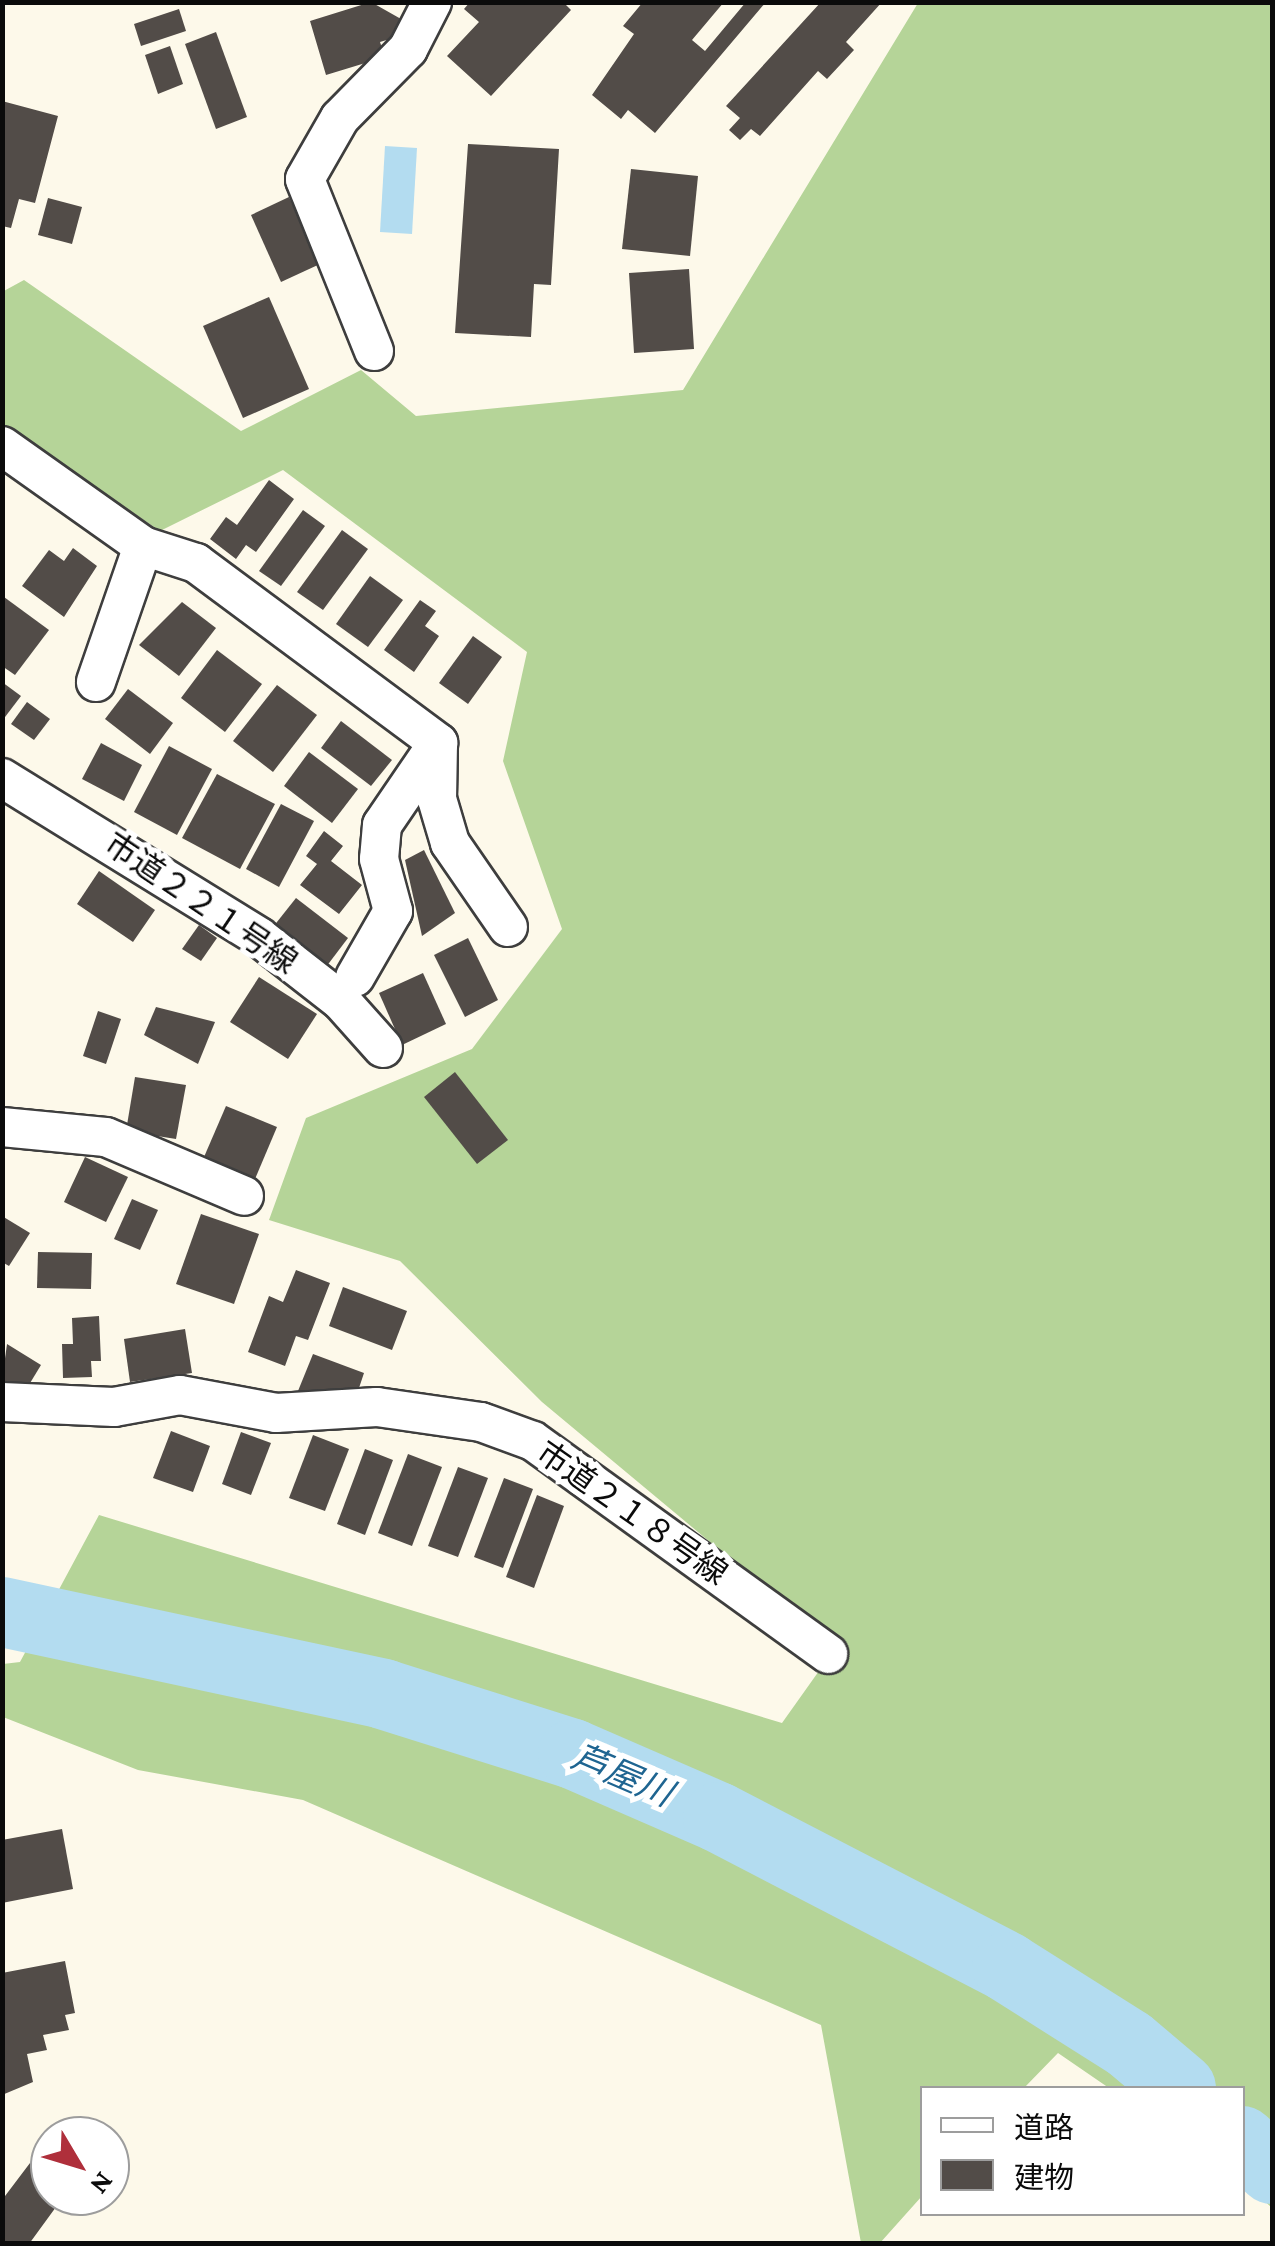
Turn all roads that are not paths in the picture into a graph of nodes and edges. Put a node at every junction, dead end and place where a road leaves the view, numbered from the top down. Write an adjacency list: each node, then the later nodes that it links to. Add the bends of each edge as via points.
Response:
1 (432, 2): 2 (street, via 408,48 340,118 305,179)
2 (374, 352)
3 (2, 446): 4 (street)
4 (142, 546): 5 (street); 6 (street, via 196,563)
5 (96, 682)
6 (448, 749): 8 (street, via 437,798 450,843); 9 (street, via 382,825 378,859 393,912)
7 (2, 778): 10 (street, 市道２２１号線, via 260,938 341,1001)
8 (508, 927)
9 (355, 977)
10 (383, 1048)
11 (2, 1127): 12 (street, via 106,1137)
12 (244, 1196)
13 (2, 1402): 14 (street, 市道２１８号線, via 114,1407 180,1395 276,1413 377,1407 481,1422 533,1441)
14 (828, 1654)

